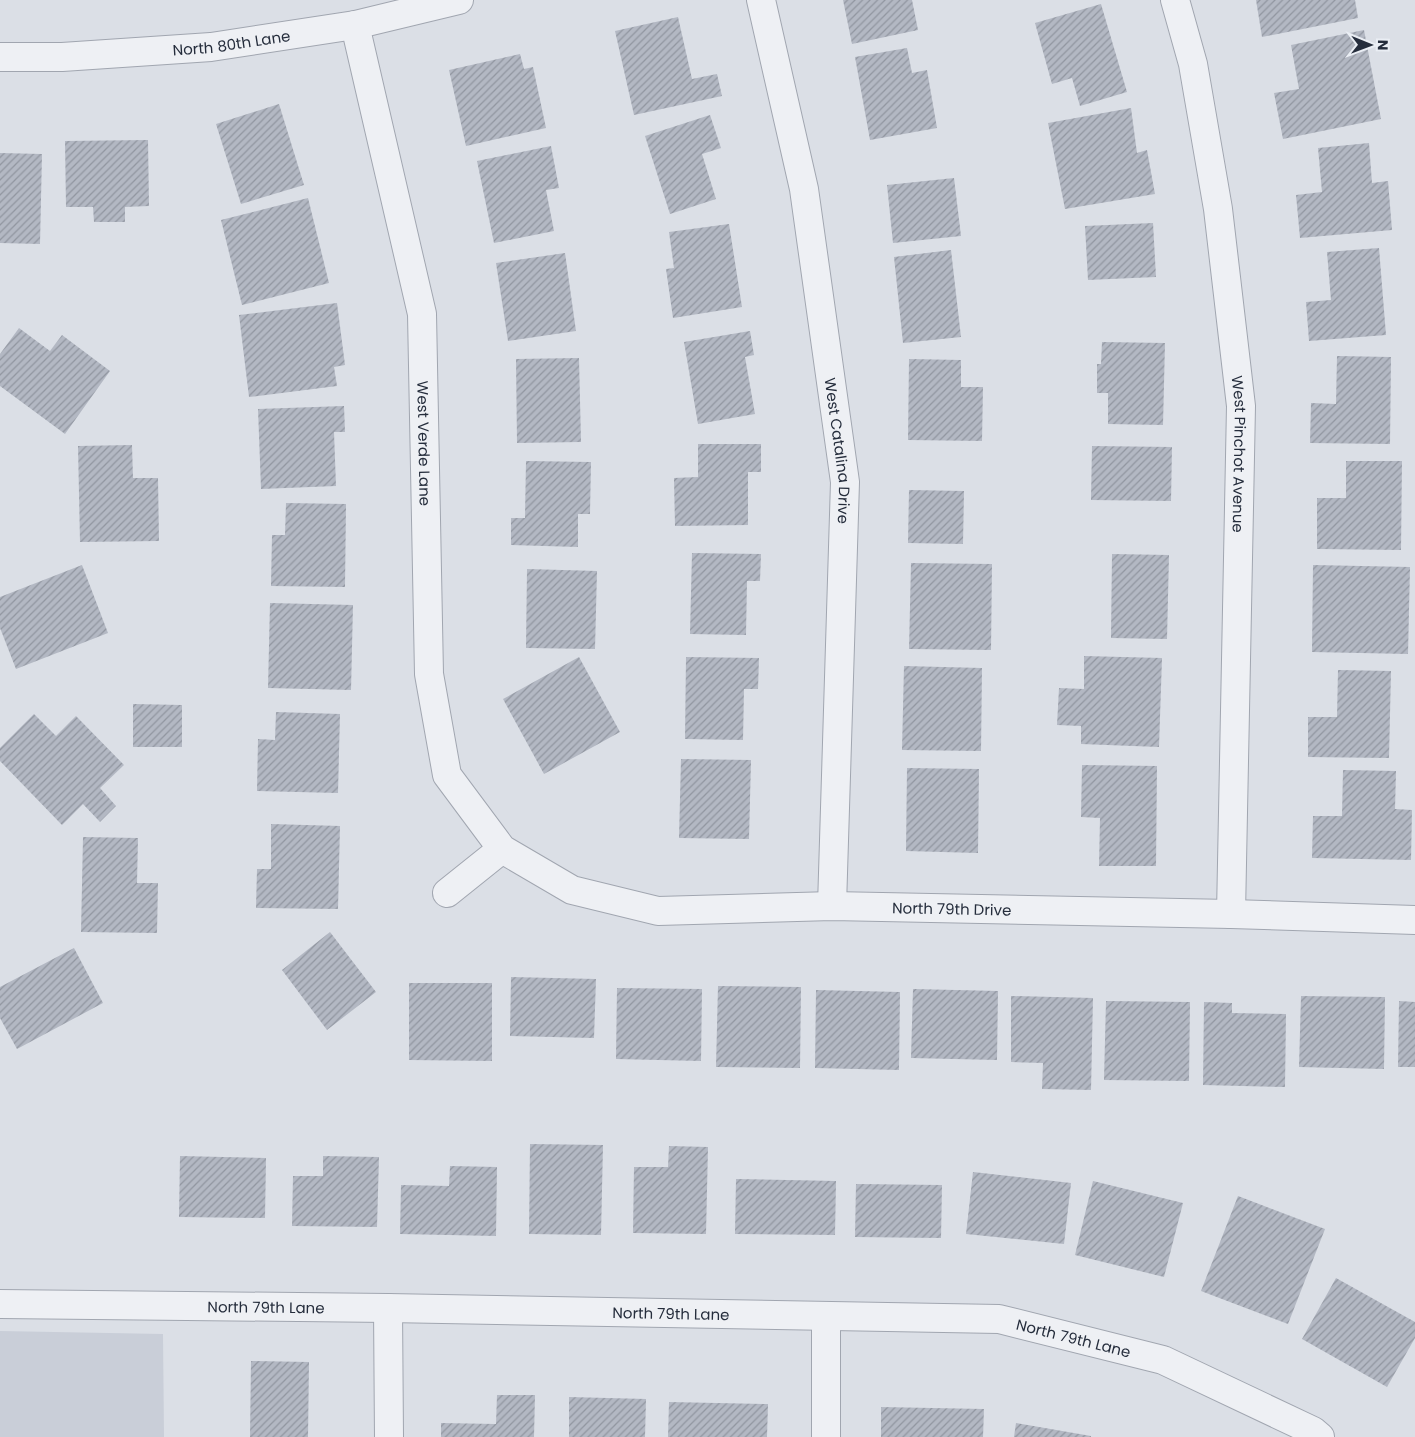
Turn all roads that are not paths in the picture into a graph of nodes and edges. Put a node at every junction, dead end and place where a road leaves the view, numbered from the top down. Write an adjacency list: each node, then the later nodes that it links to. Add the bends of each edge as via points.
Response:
1 (459, 0): 4 (street, North 80th Lane)
2 (761, 0): 8 (street, West Catalina Drive, via 804,189 845,482)
3 (1176, 0): 9 (street, West Pinchot Avenue, via 1192,64 1218,209 1241,406)
4 (355, 25): 5 (street, North 80th Lane, via 211,47); 6 (street, West Verde Lane, via 422,314 429,674 447,775)
5 (0, 57)
6 (502, 849): 7 (street); 8 (street, North 79th Drive, via 572,890 658,911)
7 (447, 893)
8 (832, 906): 9 (street, North 79th Drive)
9 (1231, 914): 10 (street, North 79th Drive)
10 (1415, 920)
11 (0, 1304): 12 (street, North 79th Lane)
12 (388, 1308): 13 (street, North 79th Lane); 14 (street)
13 (826, 1316): 15 (street); 16 (street, North 79th Lane, via 999,1319 1163,1360)
14 (389, 1437)
15 (826, 1437)
16 (1320, 1437)

